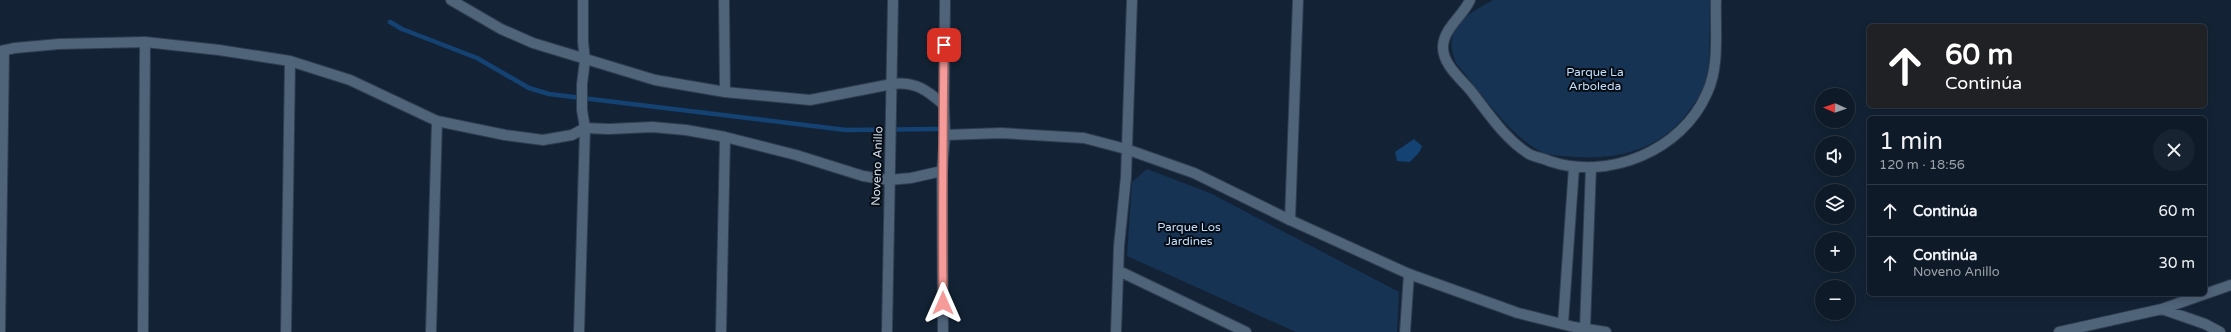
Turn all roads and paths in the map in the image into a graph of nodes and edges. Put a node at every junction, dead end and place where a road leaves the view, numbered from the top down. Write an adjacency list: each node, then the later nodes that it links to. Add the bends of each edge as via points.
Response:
1 (451, 0): 12 (street, via 501,29 533,43)
2 (584, 0): 12 (street, via 583,42)
3 (724, 0): 15 (street)
4 (893, 0): 14 (street, Noveno Anillo)
5 (945, 0): 16 (street)
6 (1132, 0): 21 (street)
7 (1298, 0): 26 (street)
8 (1470, 0): 22 (street, via 1447,32 1443,46 1446,61 1502,129 1529,154)
9 (1716, 0): 23 (street, via 1713,72 1708,93 1696,114 1662,147 1620,163)
10 (145, 42): 11 (street, via 60,44); 13 (street); 37 (street)
11 (2, 51): 36 (street)
12 (586, 60): 15 (street, via 655,80); 18 (street, via 582,84)
13 (290, 61): 17 (street, via 350,80); 38 (street)
14 (892, 84): 15 (street, via 810,100); 16 (street, via 905,82 920,86); 25 (street, Noveno Anillo)
15 (725, 92)
16 (944, 105): 19 (street)
17 (437, 121): 18 (street, via 544,140 572,135); 39 (street)
18 (585, 128): 20 (street, via 652,127); 40 (street)
19 (945, 135): 21 (street, via 1001,133 1077,138); 24 (street)
20 (725, 136): 25 (street, via 863,176); 41 (street)
21 (1126, 149): 26 (street, via 1194,173); 27 (street)
22 (1574, 167): 23 (street); 33 (street)
23 (1591, 167): 34 (street)
24 (942, 171): 25 (street); 43 (street)
25 (889, 180): 42 (street, Noveno Anillo)
26 (1290, 220): 28 (street)
27 (1119, 271): 44 (street); 45 (street)
28 (1409, 274): 33 (street, via 1518,313); 46 (street)
29 (2231, 285): 30 (street)
30 (2207, 293)
31 (2199, 296): 32 (street)
32 (2162, 309): 48 (street); 49 (street)
33 (1563, 324): 35 (street)
34 (1585, 328): 35 (street); 47 (street)
35 (1574, 329)
36 (0, 332)
37 (143, 332)
38 (286, 332)
39 (431, 332)
40 (579, 332)
41 (721, 332)
42 (887, 332)
43 (943, 332)
44 (1116, 332)
45 (1246, 332)
46 (1405, 332)
47 (1606, 332)
48 (2059, 332)
49 (2220, 332)

